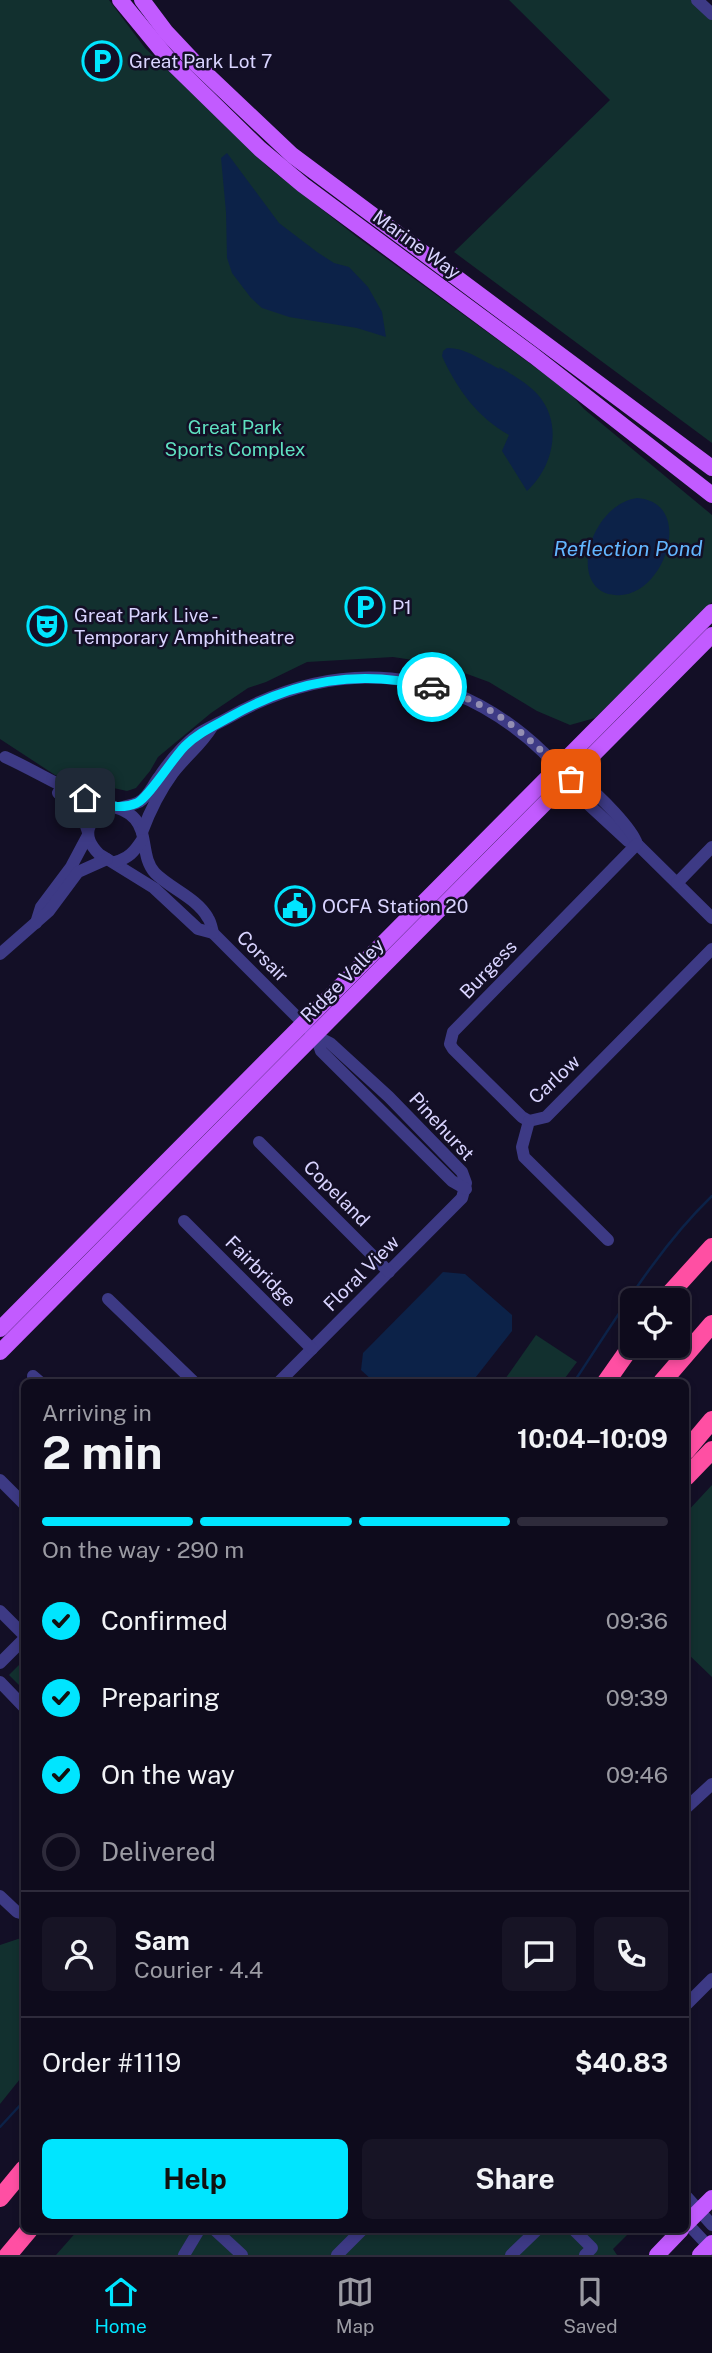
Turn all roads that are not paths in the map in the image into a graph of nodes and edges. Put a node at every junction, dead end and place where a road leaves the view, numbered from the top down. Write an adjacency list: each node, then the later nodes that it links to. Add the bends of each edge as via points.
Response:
1 (120, 0): 6 (main road, Marine Way, via 171,62 303,185)
2 (142, 0): 5 (main road, Marine Way, via 182,49 292,155)
3 (697, 0): 4 (street)
4 (712, 15)
5 (712, 468)
6 (712, 495)
7 (712, 612): 11 (main road, Ridge Valley)
8 (712, 635): 12 (main road, Ridge Valley)
9 (212, 727): 11 (street, via 255,702 302,686 390,678 478,702 521,731); 13 (street, via 173,758 147,795); 15 (street, via 167,781)
10 (3, 755): 13 (street, via 85,798); 14 (street, via 80,808)
11 (559, 767): 12 (street); 25 (main road, Ridge Valley)
12 (571, 779): 16 (street, via 576,793); 25 (main road, Ridge Valley)
13 (116, 808): 14 (street, via 94,818); 15 (street, via 133,817)
14 (88, 834): 18 (street, via 93,848); 21 (street, via 71,867 41,906)
15 (142, 836): 18 (street, via 134,853); 22 (street, Corsair, via 155,873 209,918)
16 (637, 844): 19 (street); 26 (street, Burgess, via 450,1038 453,1049)
17 (712, 848): 19 (street)
18 (111, 861): 21 (street, via 78,872); 22 (street, Corsair, via 154,888 198,929)
19 (677, 883): 20 (street)
20 (712, 918)
21 (36, 923): 24 (street)
22 (213, 933): 25 (street, Corsair)
23 (712, 949): 26 (street, Carlow, via 546,1117)
24 (0, 954)
25 (310, 1030): 28 (street, Pinehurst, via 389,1097 461,1172); 36 (main road, Ridge Valley); 38 (main road, Ridge Valley)
26 (529, 1121): 30 (street, Carlow, via 524,1157)
27 (258, 1142): 32 (street, Copeland)
28 (466, 1189): 32 (street, Floral View, via 463,1198)
29 (184, 1221): 37 (street, Fairbridge)
30 (608, 1240)
31 (712, 1247): 33 (highway)
32 (389, 1272): 37 (street, Floral View)
33 (675, 1288)
34 (108, 1298): 40 (street)
35 (712, 1324): 43 (highway)
36 (0, 1329)
37 (312, 1349): 41 (street, Floral View)
38 (0, 1352)
39 (623, 1358): 42 (highway)
40 (191, 1379)
41 (282, 1379)
42 (608, 1379)
43 (665, 1379)
44 (712, 1420): 45 (highway)
45 (689, 1447)
46 (712, 1450): 47 (highway)
47 (689, 1474)
48 (0, 1480): 49 (street)
49 (21, 1501)
50 (0, 1611): 51 (street)
51 (21, 1634)
52 (21, 1640): 53 (street)
53 (0, 1663)
54 (0, 1682): 55 (street)
55 (21, 1704)
56 (712, 1783): 57 (street)
57 (689, 1805)
58 (0, 1896): 59 (street)
59 (21, 1913)
60 (712, 1979): 61 (street)
61 (689, 2002)
62 (21, 2173): 63 (highway)
63 (0, 2198)
64 (712, 2198): 66 (main road)
65 (689, 2199): 66 (street)
66 (699, 2210): 67 (main road); 68 (street)
67 (689, 2221)
68 (712, 2225)
69 (689, 2229): 77 (street)
70 (26, 2233): 78 (highway)
71 (197, 2233): 79 (street)
72 (218, 2233): 80 (street)
73 (359, 2233): 81 (street)
74 (529, 2233): 82 (street)
75 (577, 2233): 83 (street, via 592,2248)
76 (678, 2233): 84 (main road)
77 (708, 2248)
78 (8, 2255)
79 (184, 2255)
80 (242, 2255)
81 (337, 2255)
82 (512, 2255)
83 (585, 2255)
84 (657, 2255)

